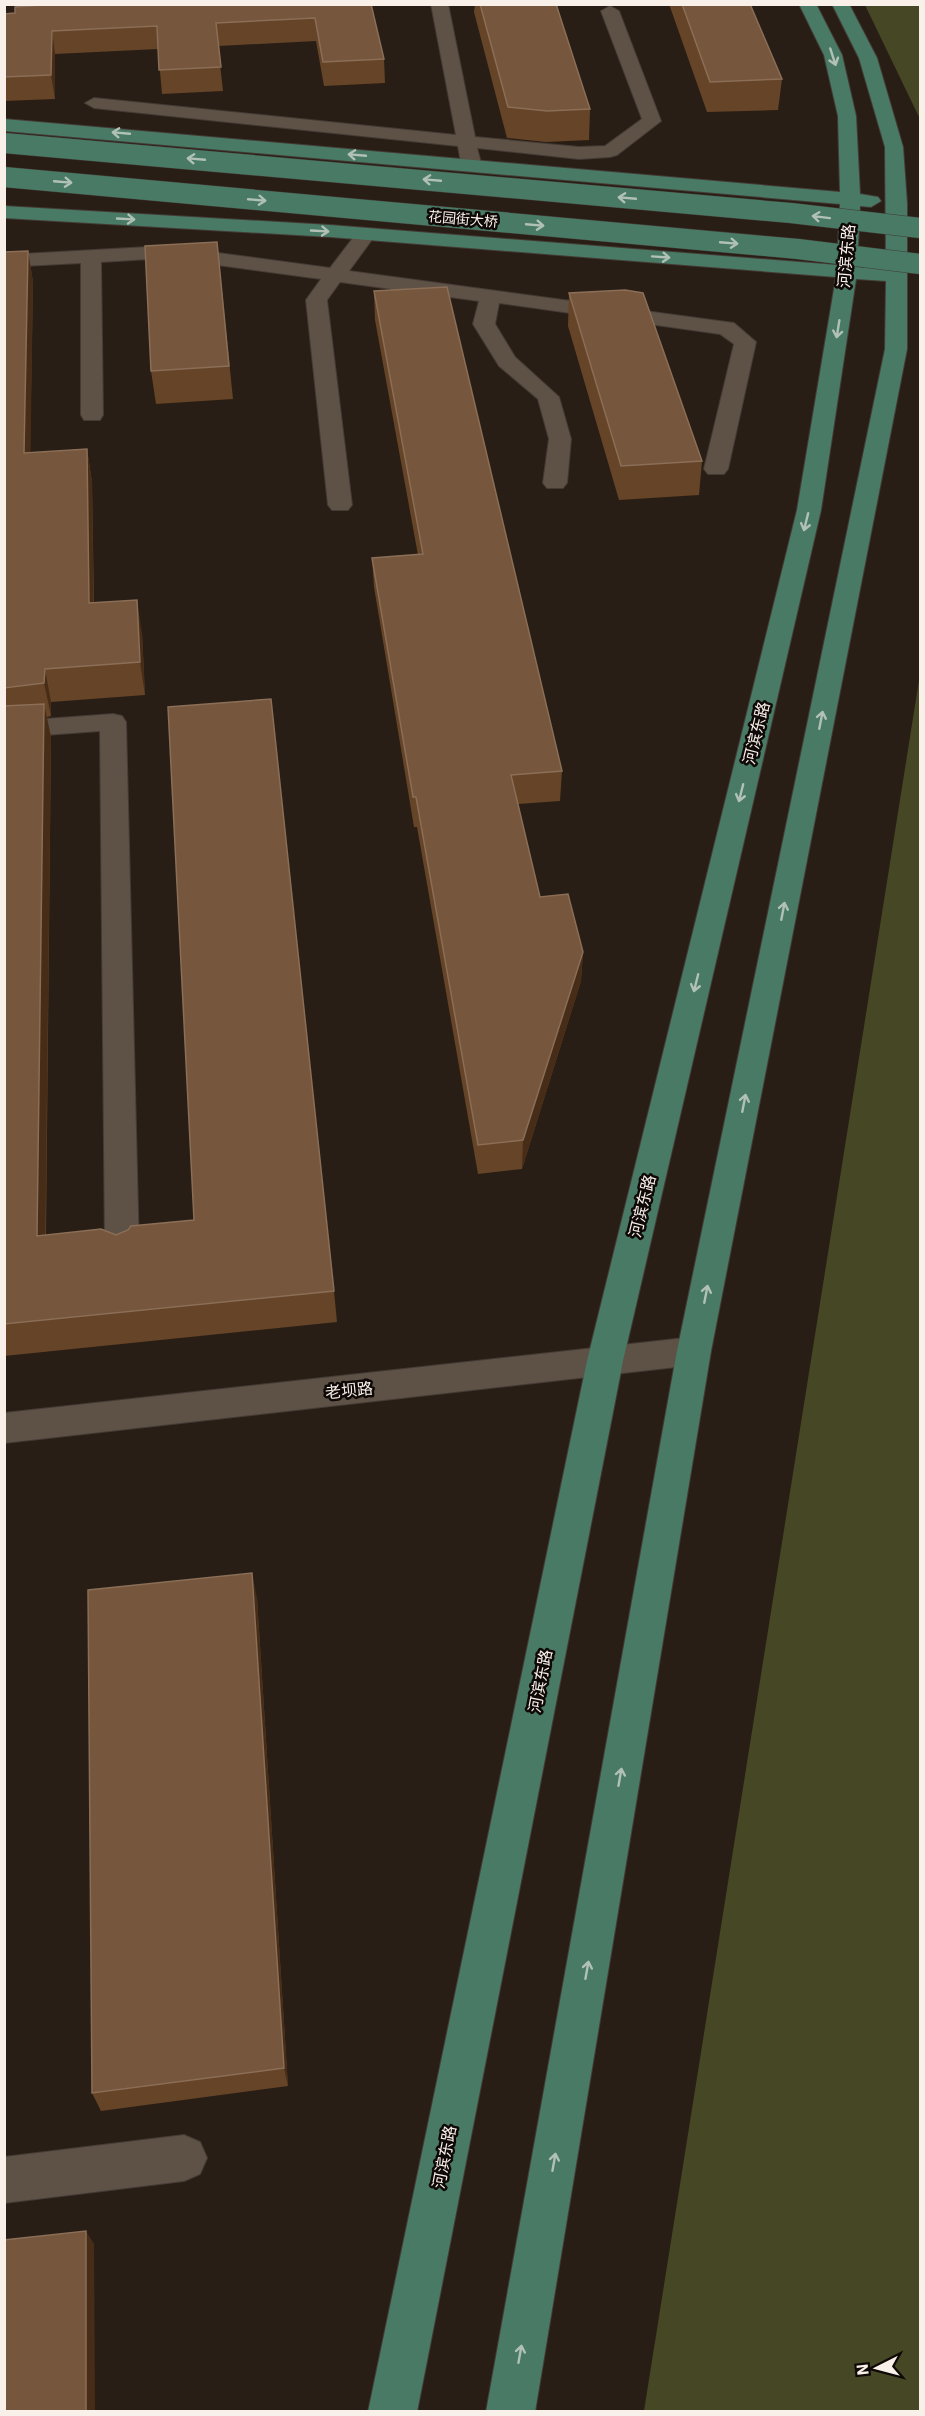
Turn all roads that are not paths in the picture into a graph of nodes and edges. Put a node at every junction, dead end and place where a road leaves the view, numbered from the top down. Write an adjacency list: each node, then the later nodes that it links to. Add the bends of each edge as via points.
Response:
1 (439, 4): 8 (street)
2 (807, 4): 11 (main road, 河滨东路, one-way to 11, via 833,55 847,116)
3 (840, 4): 12 (main road, via 868,58 894,147)
4 (610, 10): 8 (street, via 652,121 610,152)
5 (93, 103): 8 (street)
6 (4, 125): 9 (main road, one-way to 6)
7 (4, 143): 14 (main road, one-way to 7, bridge)
8 (466, 143): 9 (street)
9 (471, 165): 11 (main road)
10 (4, 177): 18 (main road, 花园街大桥, one-way to 18, bridge, via 798,249)
11 (850, 199): 12 (main road); 19 (main road, 河滨东路)
12 (897, 203): 21 (main road)
13 (4, 212): 15 (main road, one-way to 15)
14 (921, 228)
15 (366, 234): 19 (main road, one-way to 19); 20 (street)
16 (91, 256): 17 (street); 20 (street, via 166,252); 23 (street)
17 (4, 261)
18 (921, 264)
19 (847, 272): 21 (main road); 30 (main road, 河滨东路, one-way to 30, via 809,510)
20 (334, 276): 22 (street); 26 (street, via 316,300)
21 (896, 276): 29 (main road, one-way to 21, via 896,349)
22 (490, 297): 24 (street, via 726,328 745,342); 25 (street, via 484,324 507,361 548,397 560,439)
23 (92, 415)
24 (716, 469)
25 (555, 483)
26 (340, 505)
27 (4, 730): 28 (street, via 113,722)
28 (122, 1251)
29 (694, 1351): 30 (street, 老坝路); 35 (main road, one-way to 29)
30 (605, 1361): 31 (street, 老坝路); 34 (main road, 河滨东路)
31 (4, 1428)
32 (184, 2158): 33 (street)
33 (4, 2180)
34 (392, 2412)
35 (510, 2412)

